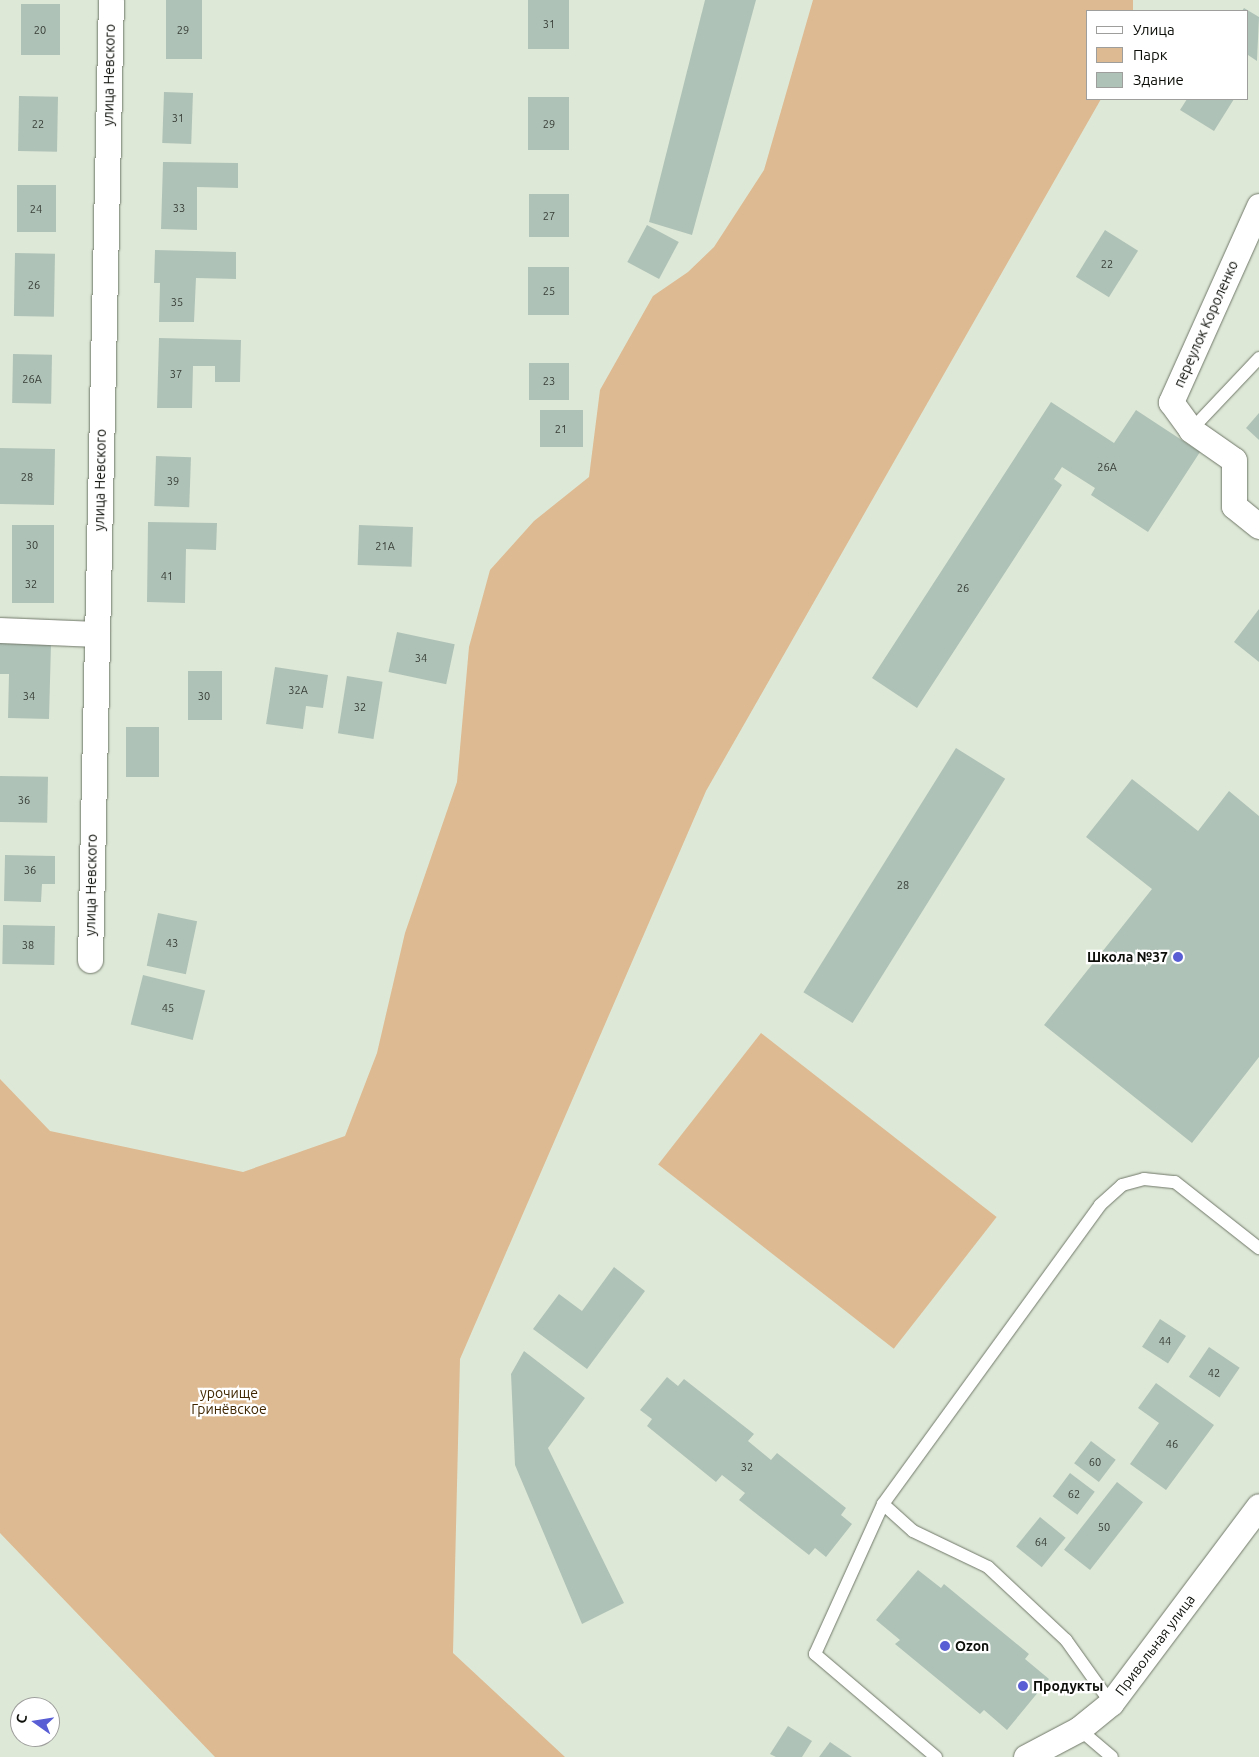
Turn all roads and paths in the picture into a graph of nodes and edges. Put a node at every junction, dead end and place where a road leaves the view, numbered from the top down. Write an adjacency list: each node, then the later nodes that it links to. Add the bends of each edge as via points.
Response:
1 (111, 0): 7 (street, улица Невского)
2 (1259, 206): 4 (street, переулок Короленко, via 1171,402)
3 (1259, 358): 4 (lane)
4 (1191, 430): 5 (street, переулок Короленко, via 1234,460 1234,506)
5 (1259, 526)
6 (0, 630): 7 (street)
7 (97, 634): 8 (street, улица Невского)
8 (90, 960)
9 (1259, 1248): 10 (lane, via 1175,1182 1144,1179 1122,1185 1100,1205)
10 (883, 1504): 12 (lane, via 913,1531 988,1567 1066,1640); 14 (lane, via 815,1654)
11 (1259, 1506): 12 (street, Привольная улица)
12 (1111, 1703): 13 (street, Привольная улица)
13 (1079, 1729): 15 (street, Привольная улица); 16 (lane)
14 (936, 1757)
15 (1026, 1757)
16 (1112, 1757)

